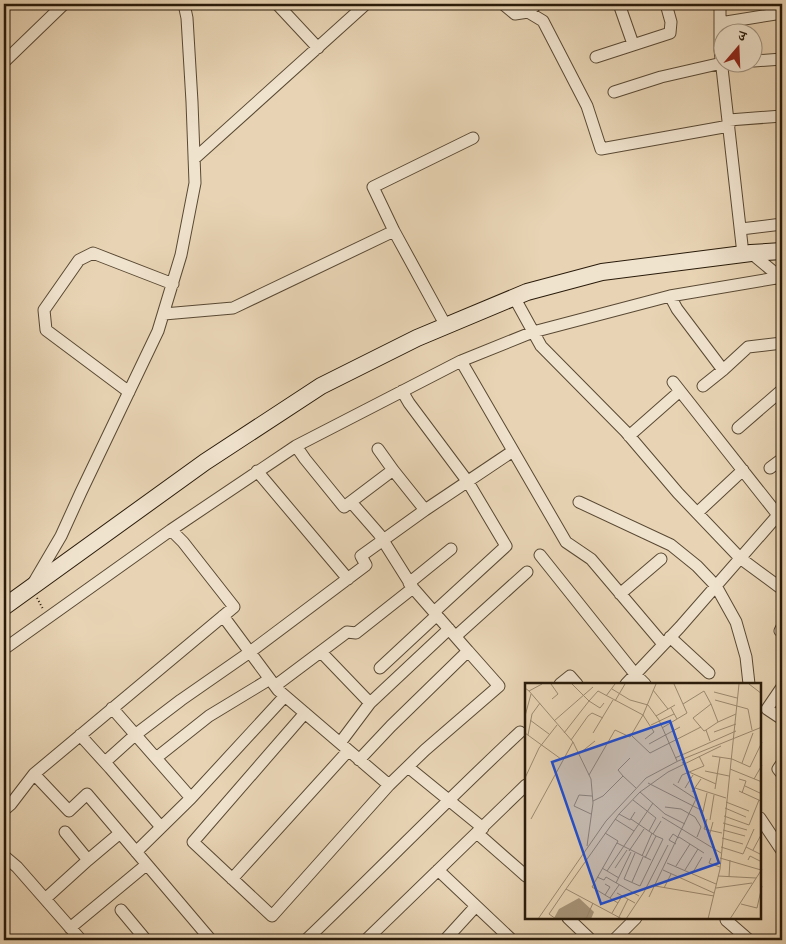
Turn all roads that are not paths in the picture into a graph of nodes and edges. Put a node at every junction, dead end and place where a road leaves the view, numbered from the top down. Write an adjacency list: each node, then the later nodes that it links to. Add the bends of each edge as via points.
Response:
1 (64, 4): 18 (street)
2 (185, 4): 25 (street)
3 (277, 4): 14 (street)
4 (366, 4): 14 (street)
5 (503, 4): 9 (street, via 515,14)
6 (619, 4): 13 (street)
7 (666, 4): 13 (street, via 670,33)
8 (720, 4): 11 (street)
9 (533, 8): 23 (street, via 587,106 601,149)
10 (782, 13): 12 (street)
11 (720, 22)
12 (726, 22)
13 (633, 44): 15 (street)
14 (318, 48): 25 (street)
15 (596, 57)
16 (782, 59): 17 (street)
17 (764, 60)
18 (4, 62)
19 (714, 65): 21 (street)
20 (723, 72): 23 (street)
21 (614, 92)
22 (782, 116): 23 (street, via 729,120)
23 (729, 126): 27 (street)
24 (473, 138): 28 (street, via 373,187)
25 (194, 159): 32 (street, via 195,183)
26 (782, 224): 27 (street)
27 (741, 229): 30 (street)
28 (394, 231): 35 (street, via 233,308); 36 (street)
29 (782, 251): 30 (main road)
30 (747, 254): 31 (street); 34 (main road, via 602,272)
31 (782, 279): 33 (street)
32 (173, 284): 35 (street); 46 (street, via 93,253 78,260 44,310 46,330)
33 (670, 296): 37 (street); 40 (street)
34 (514, 297): 36 (main road); 37 (street)
35 (164, 314): 46 (street)
36 (446, 326): 73 (main road, via 322,386 204,462)
37 (533, 332): 39 (street); 48 (street, via 541,346)
38 (782, 343): 40 (street, via 748,347)
39 (461, 361): 44 (street); 51 (street)
40 (723, 370): 42 (street)
41 (673, 382): 45 (street)
42 (703, 386)
43 (782, 390): 47 (street)
44 (402, 391): 49 (street); 57 (street)
45 (680, 391): 48 (street); 55 (street)
46 (129, 392): 73 (street, via 61,536)
47 (738, 428)
48 (630, 436): 61 (street)
49 (296, 446): 56 (street); 58 (street, via 344,507)
50 (378, 450): 54 (street)
51 (513, 451): 57 (street); 75 (street, via 566,542 591,559)
52 (782, 458): 53 (street)
53 (770, 468)
54 (393, 470): 58 (street); 60 (street)
55 (743, 470): 61 (street); 62 (street, via 778,515)
56 (257, 471): 63 (street); 70 (street)
57 (468, 482): 60 (street); 77 (street, via 506,546)
58 (351, 502): 64 (street)
59 (579, 502): 72 (street, via 671,546)
60 (426, 510): 64 (street)
61 (697, 513): 67 (street)
62 (778, 522): 67 (street)
63 (171, 530): 78 (street, via 234,607); 81 (street)
64 (383, 540): 70 (street, via 361,556 366,565); 71 (street)
65 (451, 549): 71 (street)
66 (540, 555): 87 (street)
67 (740, 558): 72 (street); 74 (street)
68 (661, 559): 75 (street)
69 (527, 572): 79 (street)
70 (348, 579): 83 (street)
71 (411, 585): 77 (street); 84 (street, via 356,634 347,632)
72 (716, 586): 80 (street); 93 (street, via 736,622 746,657)
73 (30, 588): 76 (main road)
74 (782, 589)
75 (620, 594): 80 (street)
76 (4, 607)
77 (435, 614): 79 (street); 85 (street)
78 (223, 616): 83 (street); 97 (street)
79 (453, 633): 82 (street); 96 (street)
80 (667, 641): 86 (street); 87 (street)
81 (4, 649)
82 (468, 651): 105 (street); 108 (street, via 499,686)
83 (250, 652): 88 (street); 102 (street)
84 (321, 652): 88 (street); 96 (street)
85 (380, 668)
86 (709, 672)
87 (635, 674): 91 (street); 92 (street)
88 (273, 683): 95 (street); 104 (street, via 209,716)
89 (561, 683): 90 (street, via 570,676)
90 (576, 683)
91 (627, 683)
92 (644, 683)
93 (749, 683)
94 (782, 687): 99 (street, via 767,709)
95 (285, 696): 98 (street); 113 (street)
96 (370, 703): 103 (street)
97 (112, 708): 101 (street); 102 (street)
98 (305, 713): 103 (street); 128 (street, via 193,842)
99 (782, 719)
100 (520, 732): 114 (street)
101 (80, 735): 106 (street); 109 (street)
102 (135, 735): 104 (street); 106 (street)
103 (344, 747): 105 (street); 128 (street)
104 (156, 758): 113 (street)
105 (359, 760): 111 (street)
106 (105, 762): 117 (street)
107 (782, 763): 110 (street, via 778,769)
108 (408, 767): 111 (street); 114 (street)
109 (34, 774): 115 (street); 120 (street, via 69,811 86,794)
110 (782, 774)
111 (388, 785): 128 (street, via 272,916)
112 (525, 786): 118 (street)
113 (192, 798): 117 (street)
114 (449, 800): 118 (street); 139 (street)
115 (4, 810)
116 (761, 820): 121 (street)
117 (162, 827): 122 (street)
118 (480, 831): 126 (street); 127 (street)
119 (65, 832): 124 (street)
120 (120, 833): 122 (street); 124 (street)
121 (782, 851)
122 (136, 852): 125 (street)
123 (4, 856): 129 (street)
124 (88, 860): 129 (street)
125 (146, 865): 135 (street); 138 (street)
126 (438, 870): 130 (street); 140 (street)
127 (525, 875)
128 (232, 879)
129 (45, 899): 135 (street)
130 (476, 906): 141 (street); 142 (street)
131 (121, 910): 136 (street)
132 (569, 919): 143 (street)
133 (635, 919): 144 (street)
134 (727, 919): 145 (street)
135 (70, 928): 137 (street)
136 (143, 939)
137 (80, 940)
138 (211, 940)
139 (306, 940)
140 (366, 940)
141 (444, 940)
142 (512, 940)
143 (591, 940)
144 (614, 940)
145 (749, 940)

